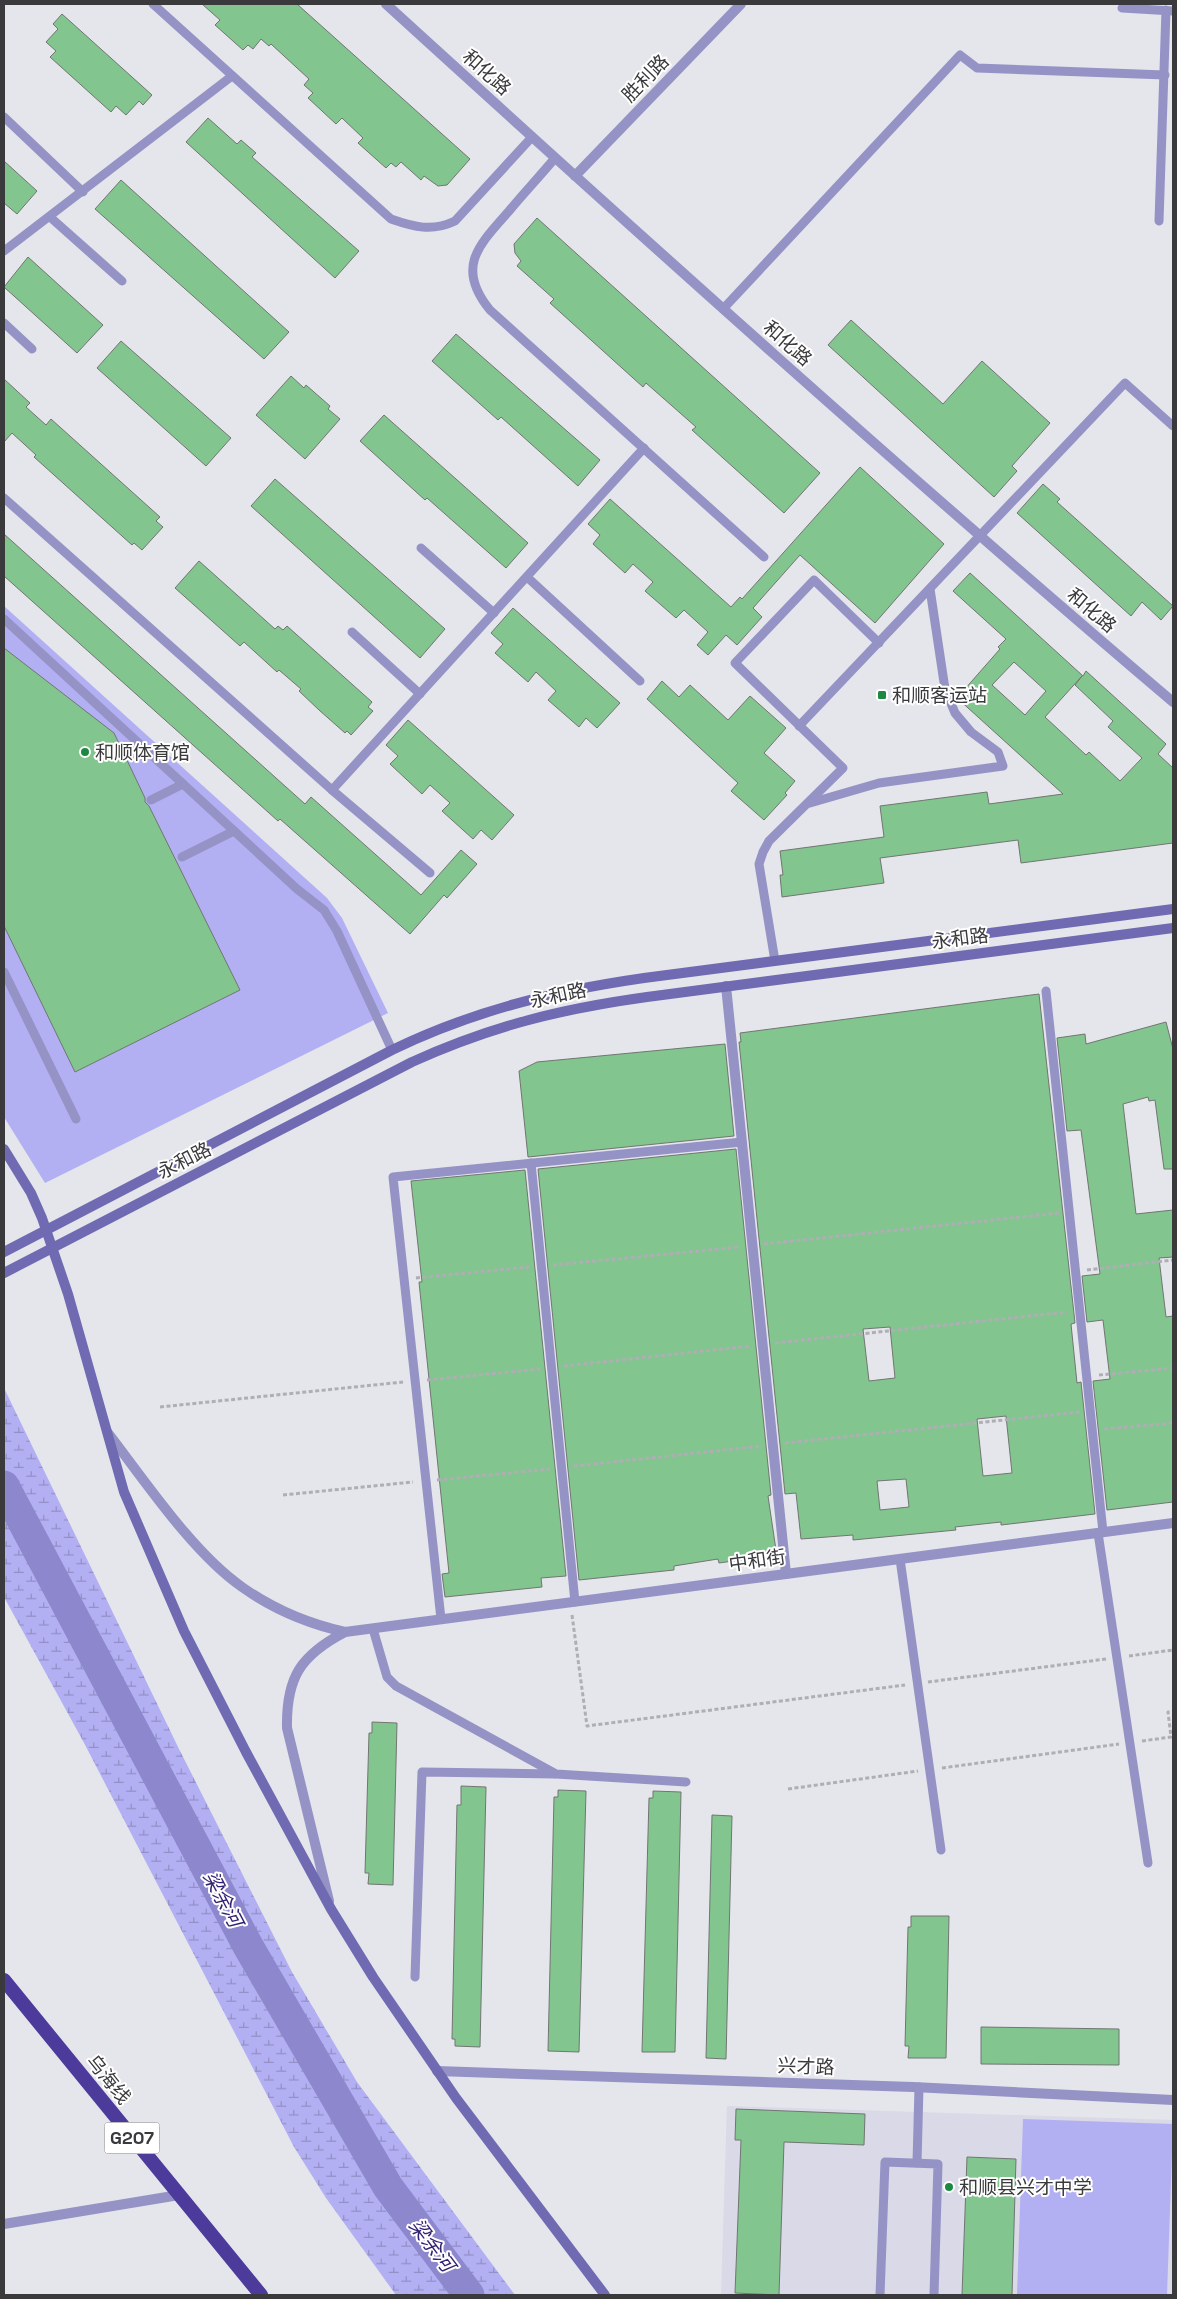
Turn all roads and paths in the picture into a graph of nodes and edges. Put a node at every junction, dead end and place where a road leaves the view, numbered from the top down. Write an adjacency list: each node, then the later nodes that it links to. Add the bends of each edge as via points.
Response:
1 (153, 4): 7 (lane)
2 (386, 4): 11 (street, 和化路)
3 (741, 4): 13 (street, 胜利路)
4 (1122, 8): 5 (lane)
5 (1170, 11): 6 (lane)
6 (1165, 74): 8 (lane); 19 (lane, via 977,68 960,55)
7 (232, 76): 11 (lane, via 391,219 416,228 444,226 455,221); 14 (lane)
8 (1163, 109): 9 (lane); 16 (lane)
9 (1173, 110)
10 (4, 117): 14 (lane)
11 (532, 137): 12 (street, 和化路)
12 (555, 158): 13 (street, 和化路); 23 (lane, via 480,245 473,278 490,310)
13 (575, 176): 19 (street, 和化路)
14 (83, 192): 15 (lane)
15 (50, 217): 17 (lane); 18 (lane)
16 (1160, 221)
17 (4, 251)
18 (122, 281)
19 (723, 309): 25 (street, 和化路)
20 (4, 323): 21 (lane)
21 (32, 349)
22 (1173, 426): 25 (lane, via 1125,383)
23 (644, 448): 27 (lane); 28 (lane)
24 (4, 498): 39 (lane)
25 (980, 536): 29 (lane); 36 (street, 和化路)
26 (421, 548): 30 (lane)
27 (764, 557)
28 (526, 577): 30 (lane); 34 (lane)
29 (930, 589): 33 (lane); 41 (lane, via 944,689 955,713 971,732 998,752 1003,766 879,783)
30 (494, 613): 35 (lane)
31 (4, 619): 38 (lane)
32 (352, 632): 35 (lane)
33 (879, 643): 37 (lane); 37 (lane, via 814,580 735,663)
34 (640, 681)
35 (420, 694): 39 (lane)
36 (1173, 702)
37 (799, 726): 41 (lane, via 843,768)
38 (183, 784): 40 (lane); 42 (lane)
39 (332, 790): 44 (lane)
40 (151, 800)
41 (807, 804): 47 (lane, via 769,841 759,864)
42 (234, 831): 43 (lane); 52 (lane, via 324,910)
43 (182, 857)
44 (430, 873)
45 (1173, 909): 47 (main road, 永和路)
46 (1173, 928): 50 (main road, 永和路)
47 (775, 961): 52 (main road, 永和路, via 556,992 473,1015)
48 (4, 972): 49 (lane)
49 (7, 985): 53 (lane)
50 (726, 986): 54 (street); 60 (main road, 永和路, via 561,1011 515,1022 452,1044 355,1090)
51 (1046, 991): 57 (lane)
52 (392, 1050): 58 (main road, 永和路)
53 (76, 1119)
54 (742, 1142): 56 (lane); 59 (street)
55 (4, 1149): 58 (main road, via 30,1193)
56 (531, 1163): 63 (lane); 66 (lane, via 393,1177)
57 (1069, 1212): 59 (path); 64 (lane)
58 (46, 1230): 60 (main road); 61 (main road, 永和路)
59 (752, 1246): 63 (path); 68 (street)
60 (52, 1248): 65 (main road, 永和路); 76 (main road)
61 (8, 1249)
62 (1173, 1260): 64 (path)
63 (541, 1266): 66 (path); 69 (lane)
64 (1076, 1271): 67 (lane)
65 (4, 1273)
66 (404, 1279): 72 (lane)
67 (1080, 1310): 68 (path); 71 (lane)
68 (762, 1344): 69 (path); 78 (street)
69 (552, 1367): 72 (path); 79 (lane)
70 (1173, 1368): 71 (path)
71 (1087, 1376): 74 (lane)
72 (415, 1381): 73 (path); 80 (lane)
73 (160, 1407)
74 (1090, 1410): 77 (lane); 78 (path)
75 (1173, 1422): 77 (path)
76 (106, 1430): 89 (street, via 200,1548 241,1587 313,1625); 101 (main road, via 124,1492 184,1631)
77 (1092, 1430): 83 (lane)
78 (773, 1445): 79 (path); 85 (street)
79 (562, 1468): 80 (path); 86 (lane)
80 (426, 1481): 81 (path); 87 (lane)
81 (283, 1495)
82 (1173, 1523): 83 (street, 中和街)
83 (1100, 1532): 84 (street, 中和街); 91 (lane)
84 (900, 1559): 85 (street, 中和街); 92 (lane)
85 (786, 1574): 86 (street, 中和街)
86 (573, 1602): 87 (street, 中和街); 92 (path, via 587,1726)
87 (441, 1620): 88 (street, 中和街)
88 (373, 1628): 89 (street, 中和街); 96 (lane, via 387,1677 396,1686)
89 (346, 1632): 101 (street, via 323,1644 307,1659 295,1676 287,1711 287,1728)
90 (1173, 1650): 91 (path)
91 (1117, 1657): 92 (path); 94 (lane)
92 (918, 1683): 95 (lane)
93 (1173, 1712): 94 (path, via 1168,1712 1171,1737)
94 (1130, 1743): 95 (path); 100 (lane)
95 (930, 1770): 98 (path); 99 (lane)
96 (556, 1774): 97 (lane); 102 (lane, via 422,1772)
97 (686, 1782)
98 (788, 1788)
99 (942, 1850)
100 (1148, 1863)
101 (331, 1909): 104 (main road)
102 (415, 1977)
103 (4, 1980): 108 (highway, 乌海线 / G207)
104 (438, 2071): 105 (street, 兴才路); 111 (main road)
105 (919, 2087): 106 (street, 兴才路); 107 (lane)
106 (1173, 2100)
107 (917, 2163): 112 (lane, via 885,2162); 113 (lane, via 938,2164)
108 (179, 2195): 109 (street); 110 (highway, 乌海线 / G207)
109 (4, 2224)
110 (261, 2295)
111 (605, 2295)
112 (880, 2295)
113 (934, 2295)

